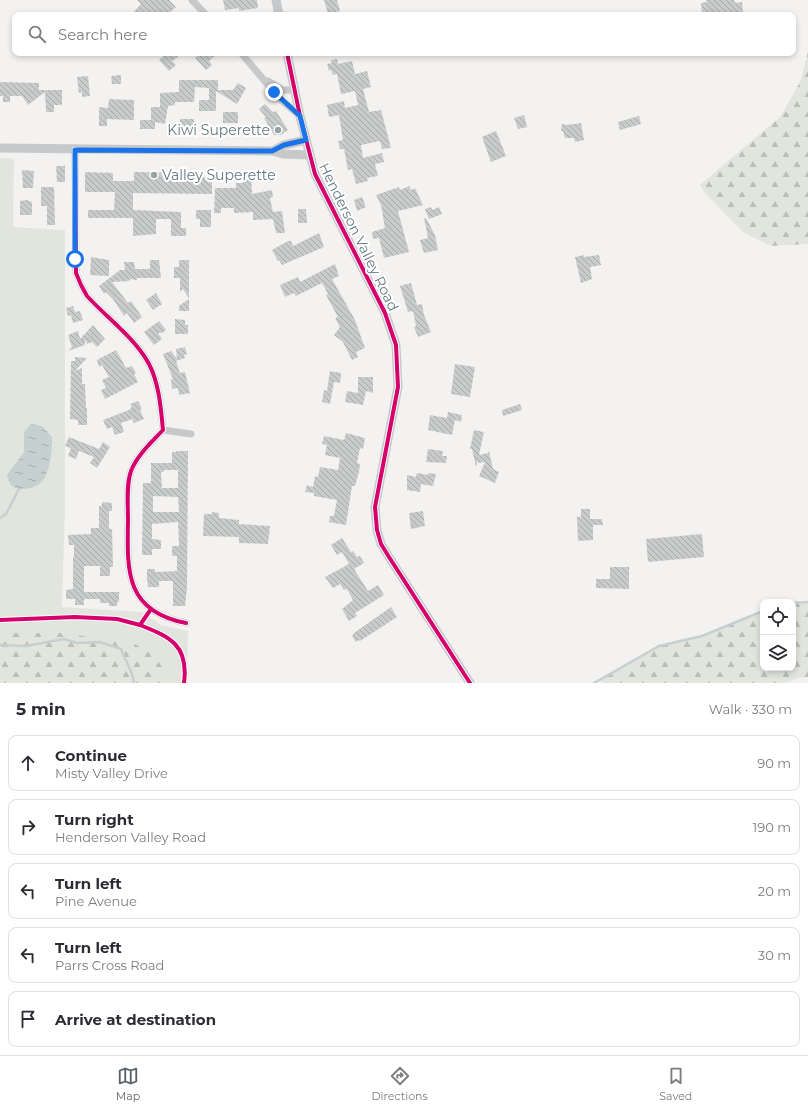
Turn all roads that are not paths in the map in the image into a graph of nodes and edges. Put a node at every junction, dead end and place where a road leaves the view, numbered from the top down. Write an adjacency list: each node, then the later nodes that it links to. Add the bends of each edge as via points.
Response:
1 (192, 0): 3 (street)
2 (276, 0): 4 (street)
3 (203, 12)
4 (278, 12)
5 (244, 56): 7 (street)
6 (288, 56): 8 (street)
7 (256, 70): 8 (street, via 282,90); 9 (street, via 280,99)
8 (294, 90): 9 (street)
9 (300, 116): 10 (street)
10 (306, 140): 13 (street, Henderson Valley Road, via 284,145); 14 (street)
11 (0, 148): 12 (street, Henderson Valley Road)
12 (75, 150): 13 (street, Henderson Valley Road); 15 (street, via 76,273 87,296 140,350 150,365)
13 (272, 151): 14 (street, Henderson Valley Road)
14 (309, 155): 18 (street, Henderson Valley Road, via 315,174 385,314 396,345 398,387 376,507 377,530 389,556)
15 (163, 430): 16 (street); 17 (street, via 131,470 127,563 130,578 144,603 170,620)
16 (191, 434)
17 (186, 623)
18 (470, 683)

